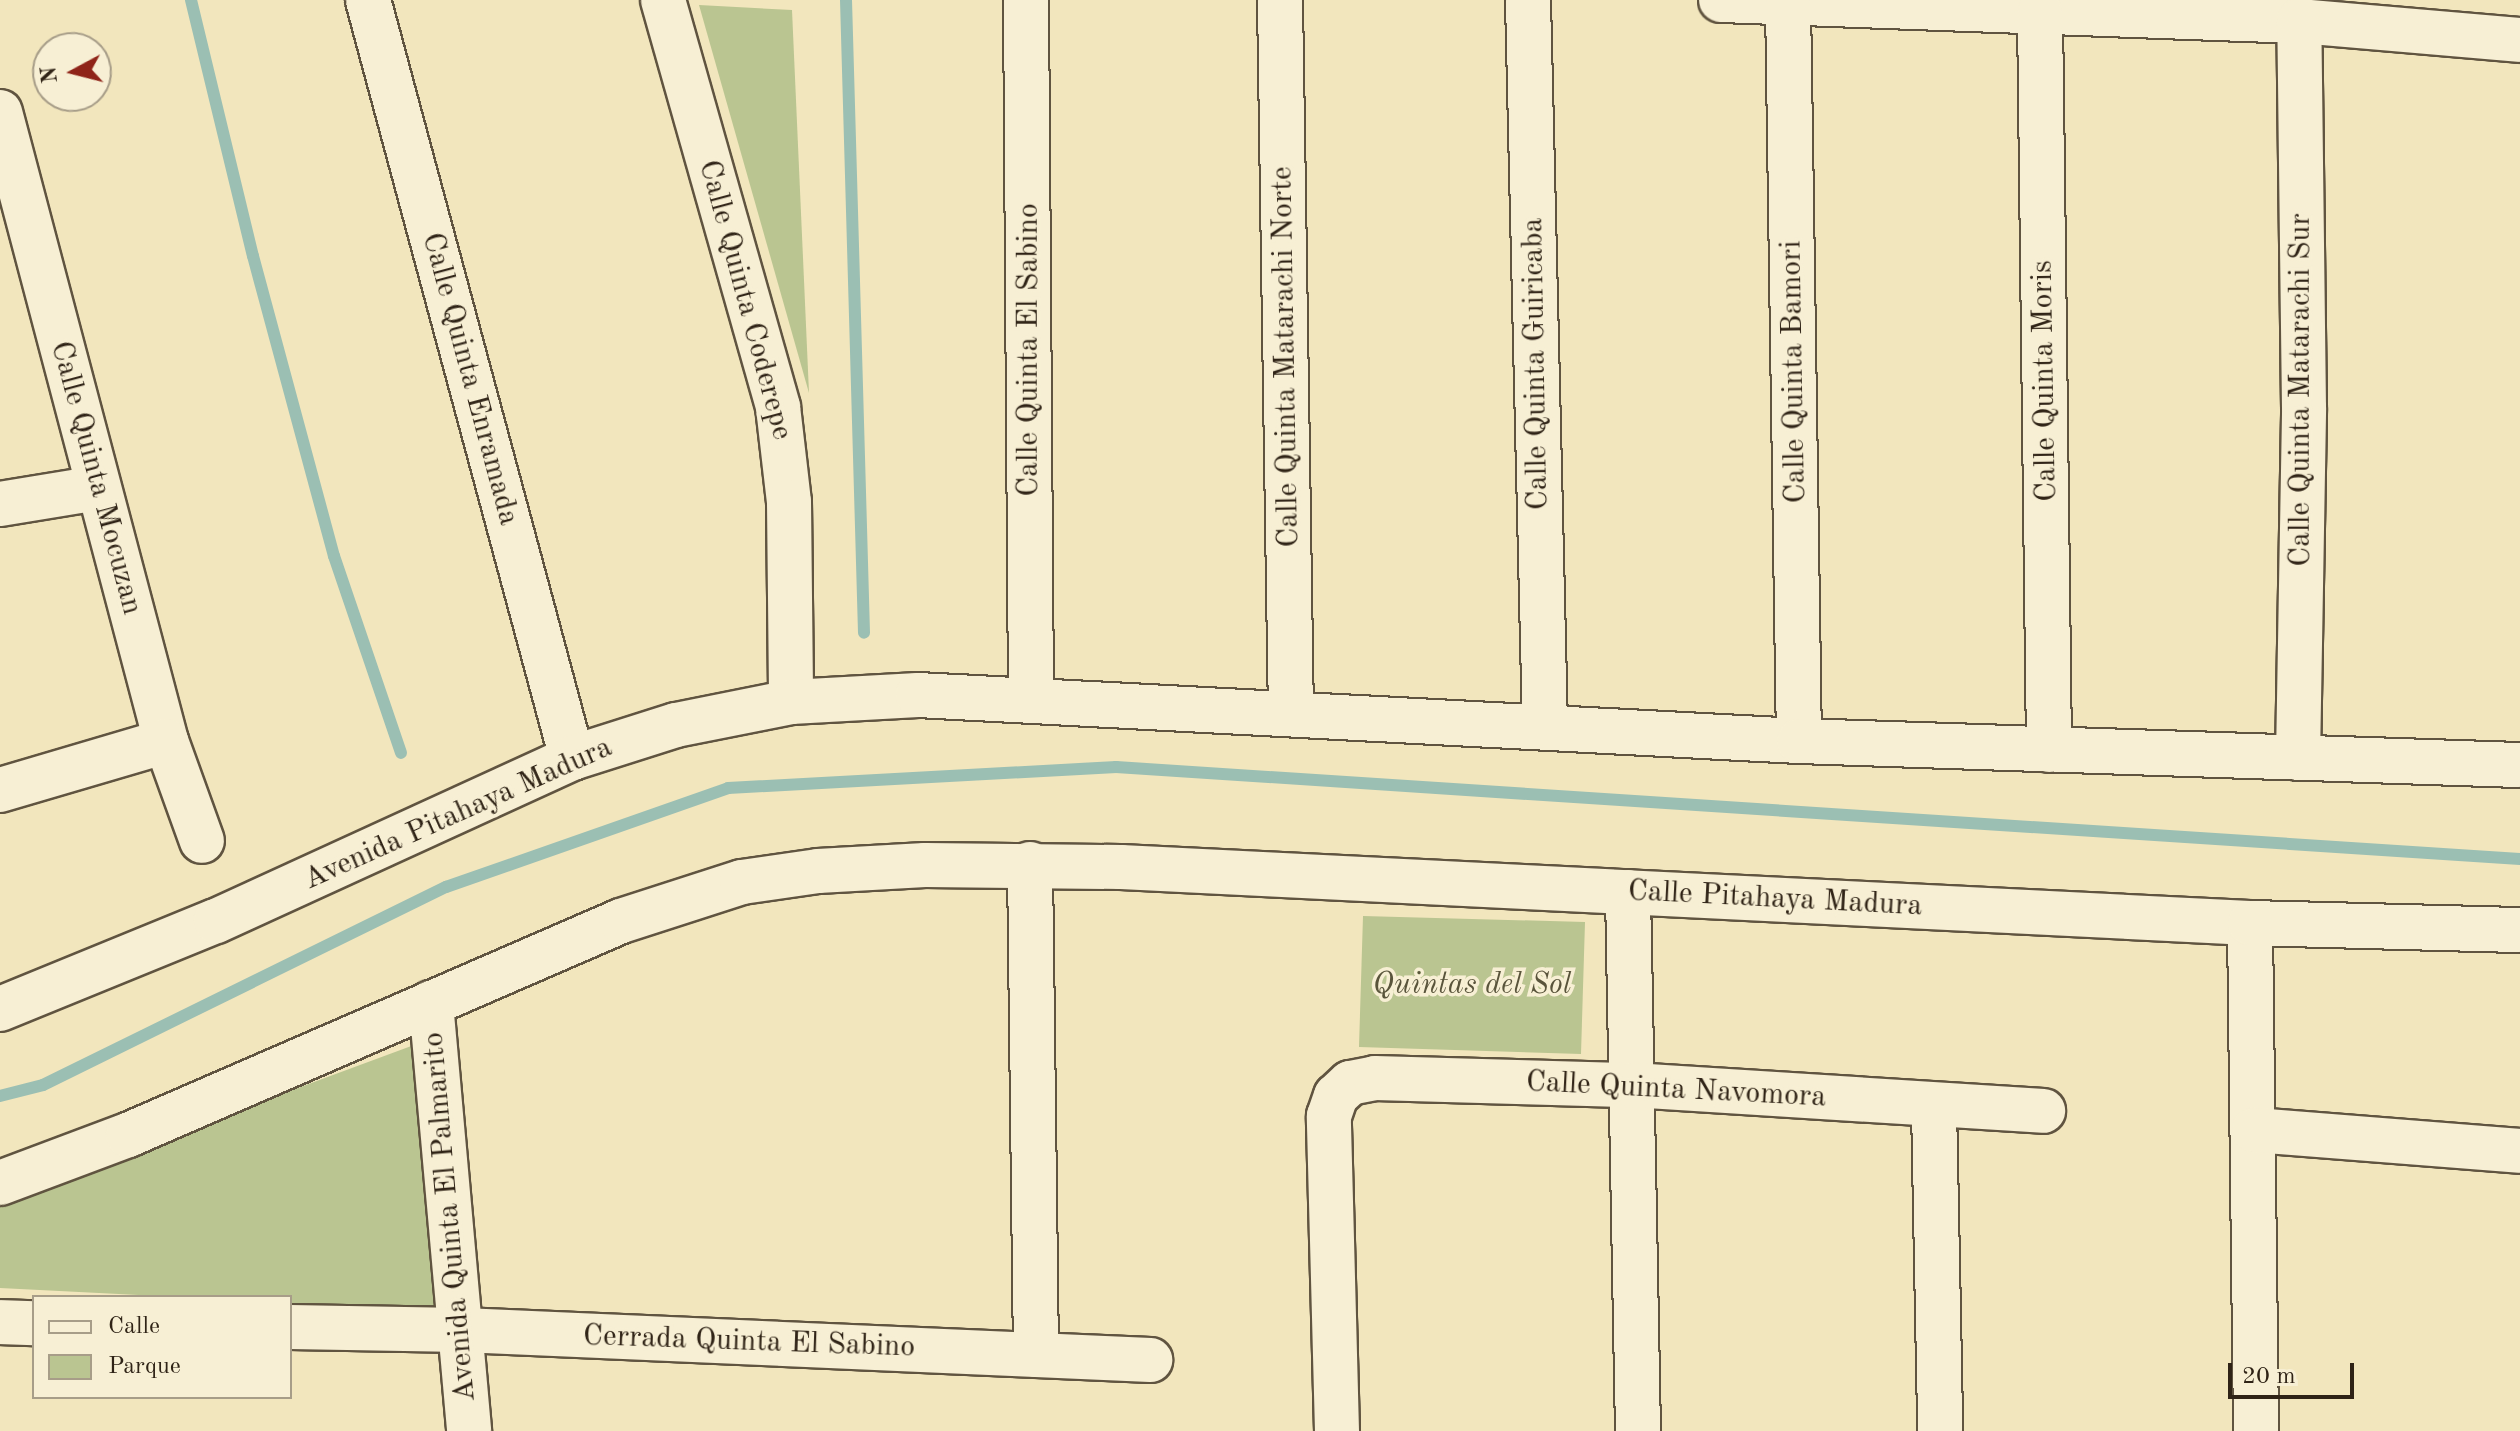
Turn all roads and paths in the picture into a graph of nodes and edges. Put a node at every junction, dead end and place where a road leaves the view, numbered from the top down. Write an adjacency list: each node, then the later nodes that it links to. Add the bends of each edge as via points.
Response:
1 (368, 0): 22 (street, Calle Quinta Enramada)
2 (663, 0): 16 (street, Calle Quinta Coderepe, via 778,407 789,502)
3 (1026, 0): 15 (street, Calle Quinta El Sabino)
4 (1280, 0): 17 (street, Calle Quinta Matarachi Norte)
5 (1528, 0): 18 (street, Calle Quinta Guiricaba)
6 (1721, 0): 7 (street)
7 (1788, 2): 8 (street); 20 (street, Calle Quinta Bamori)
8 (2040, 12): 9 (street); 21 (street, Calle Quinta Moris)
9 (2299, 21): 10 (street); 23 (street, Calle Quinta Matarachi Sur, via 2304,408)
10 (2520, 40)
11 (0, 112): 12 (street, Calle Quinta Mocuzan)
12 (12, 204): 13 (street, Calle Quinta Mocuzan)
13 (98, 488): 14 (street); 19 (street, Calle Quinta Mocuzan)
14 (0, 504)
15 (1031, 700): 16 (street, Avenida Pitahaya Madura, via 918,695); 17 (street)
16 (791, 702): 22 (street, Avenida Pitahaya Madura, via 676,725)
17 (1291, 713): 18 (street)
18 (1545, 727): 20 (street)
19 (166, 741): 25 (street); 26 (street, Calle Quinta Mocuzan)
20 (1799, 741): 21 (street)
21 (2049, 750): 23 (street)
22 (572, 758): 32 (street, Avenida Pitahaya Madura, via 216,921)
23 (2298, 758): 24 (street)
24 (2520, 765)
25 (0, 790)
26 (202, 841)
27 (1030, 864): 28 (street, Calle Pitahaya Madura); 31 (street, via 818,871 742,882 621,921); 43 (street)
28 (1628, 892): 29 (street, Calle Pitahaya Madura); 33 (street)
29 (2250, 923): 30 (street, Calle Pitahaya Madura); 36 (street)
30 (2520, 930)
31 (431, 1003): 38 (street, via 128,1135); 42 (street, Avenida Quinta El Palmarito)
32 (0, 1009)
33 (1632, 1085): 34 (street, Calle Quinta Navomora); 46 (street, Calle Quinta Navomora, via 1375,1078 1350,1083 1336,1096 1329,1116); 47 (street)
34 (1934, 1106): 35 (street, Calle Quinta Navomora); 48 (street)
35 (2043, 1111)
36 (2254, 1130): 37 (street); 49 (street)
37 (2520, 1151)
38 (0, 1183)
39 (0, 1322): 40 (street)
40 (32, 1323)
41 (292, 1327): 42 (street, Cerrada Quinta El Sabino)
42 (462, 1330): 43 (street, Cerrada Quinta El Sabino); 45 (street, Avenida Quinta El Palmarito)
43 (1036, 1355): 44 (street, Cerrada Quinta El Sabino)
44 (1150, 1360)
45 (469, 1431)
46 (1337, 1431)
47 (1638, 1431)
48 (1940, 1431)
49 (2256, 1431)

